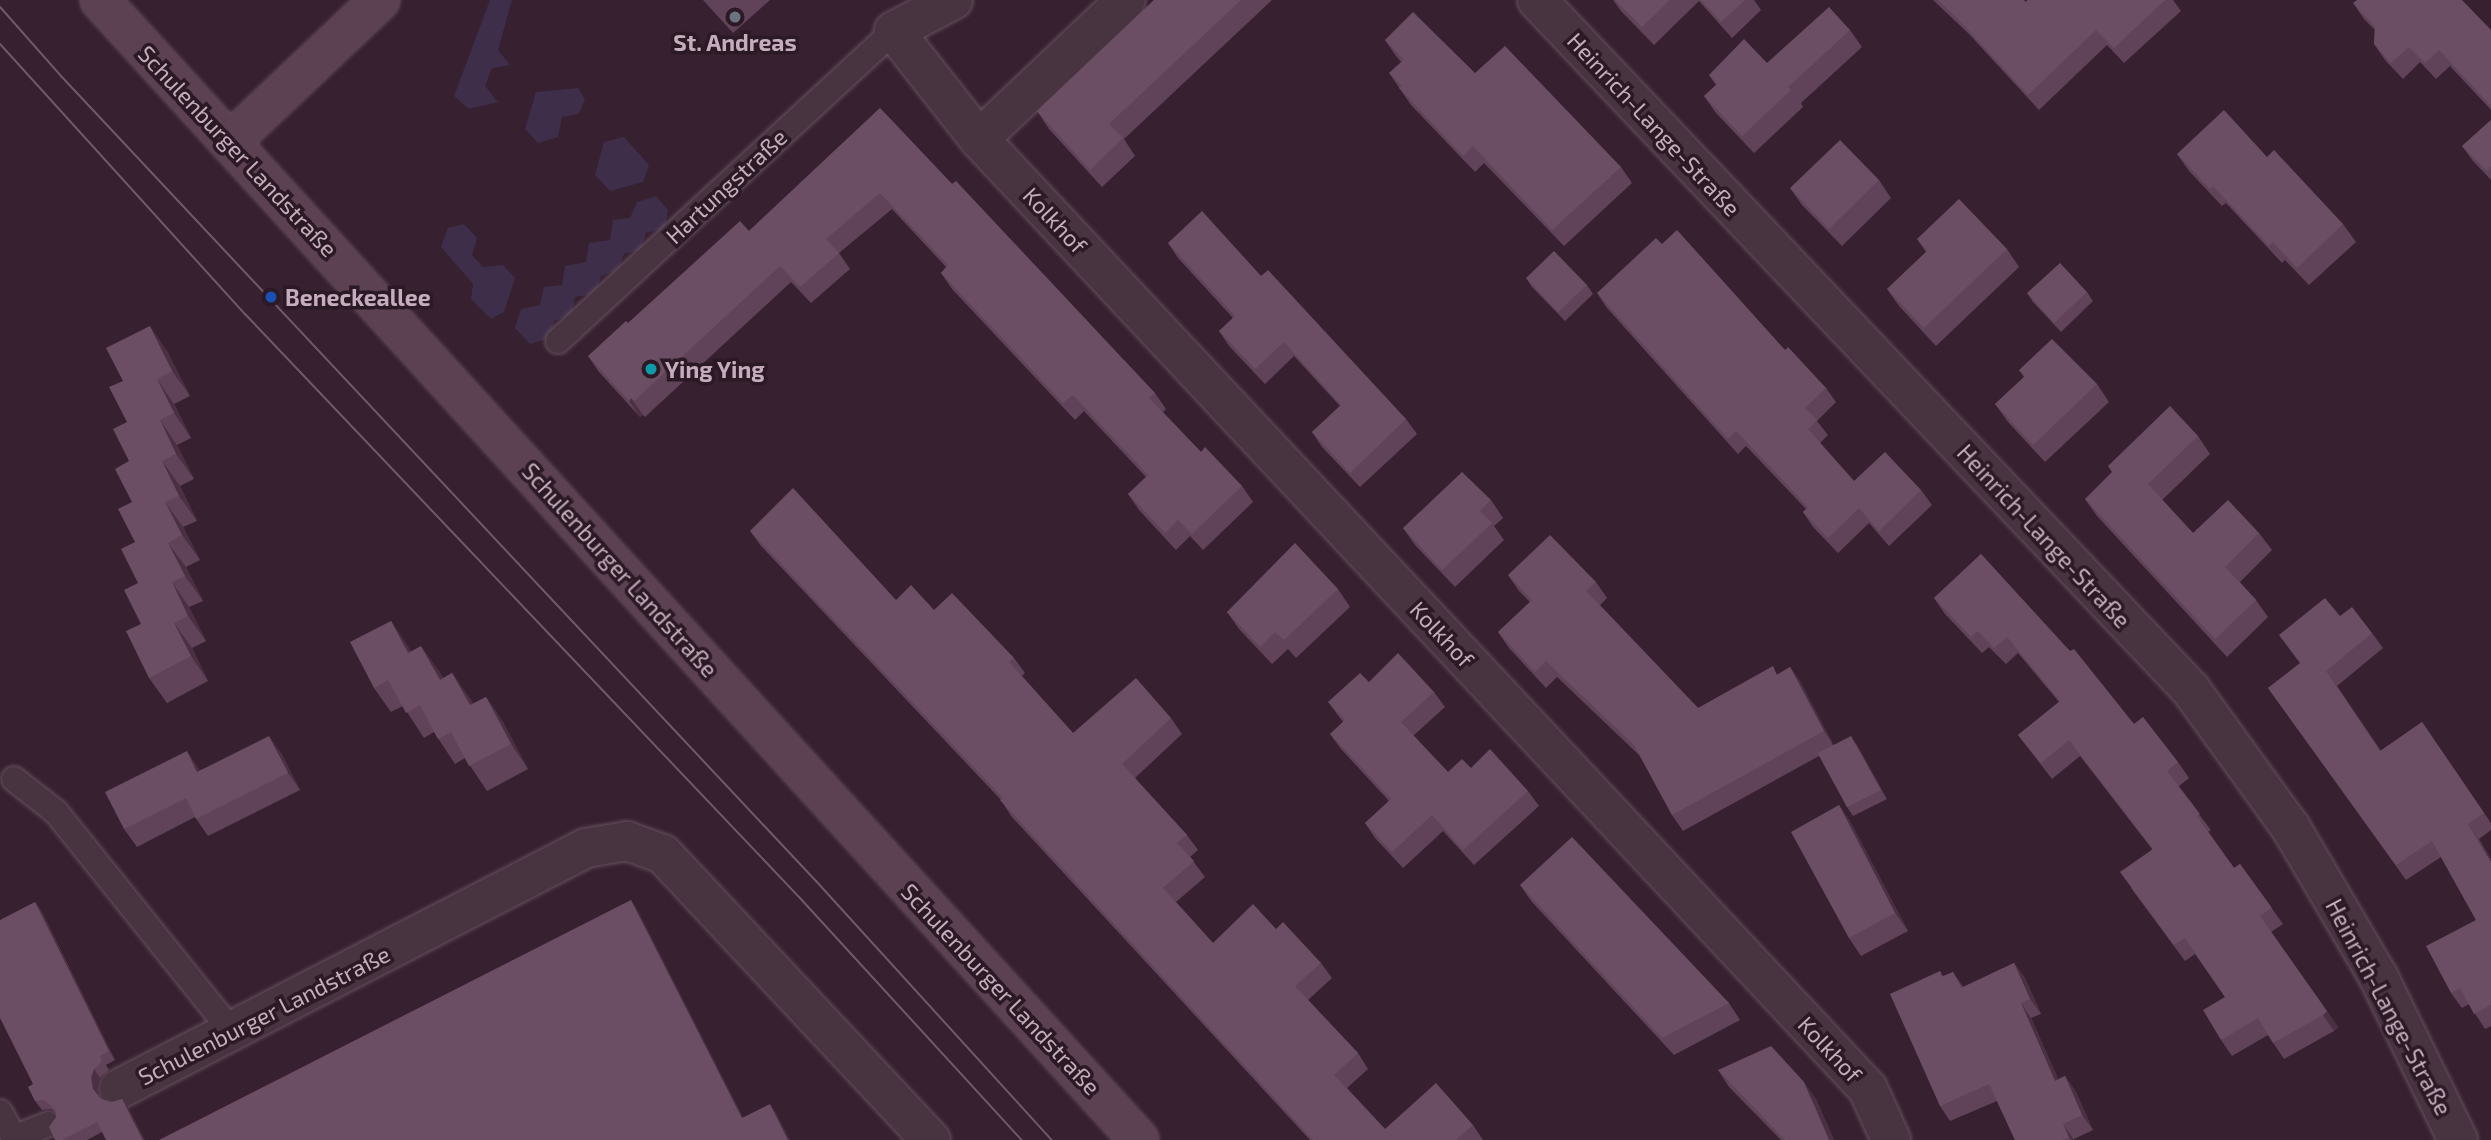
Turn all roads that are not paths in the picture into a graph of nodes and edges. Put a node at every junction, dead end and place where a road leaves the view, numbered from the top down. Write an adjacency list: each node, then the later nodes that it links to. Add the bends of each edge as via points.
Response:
1 (100, 0): 8 (main road, Schulenburger Landstraße)
2 (380, 0): 8 (main road)
3 (953, 0): 6 (street, Hartungstraße)
4 (1126, 0): 7 (street)
5 (1537, 0): 19 (street, Heinrich-Lange-Straße, via 2191,690 2291,828 2378,976)
6 (894, 31): 7 (street); 9 (lane, Hartungstraße)
7 (979, 139): 18 (street, Kolkhof, via 1868,1089)
8 (231, 141): 17 (main road, Schulenburger Landstraße)
9 (558, 341)
10 (14, 779): 11 (lane, via 56,812)
11 (232, 1032): 12 (street, Schulenburger Landstraße); 16 (street, Schulenburger Landstraße, via 586,848 627,841 663,854)
12 (119, 1089)
13 (0, 1112): 15 (lane)
14 (48, 1124): 15 (lane)
15 (12, 1139)
16 (931, 1140)
17 (1139, 1140)
18 (1891, 1140)
19 (2458, 1140)

